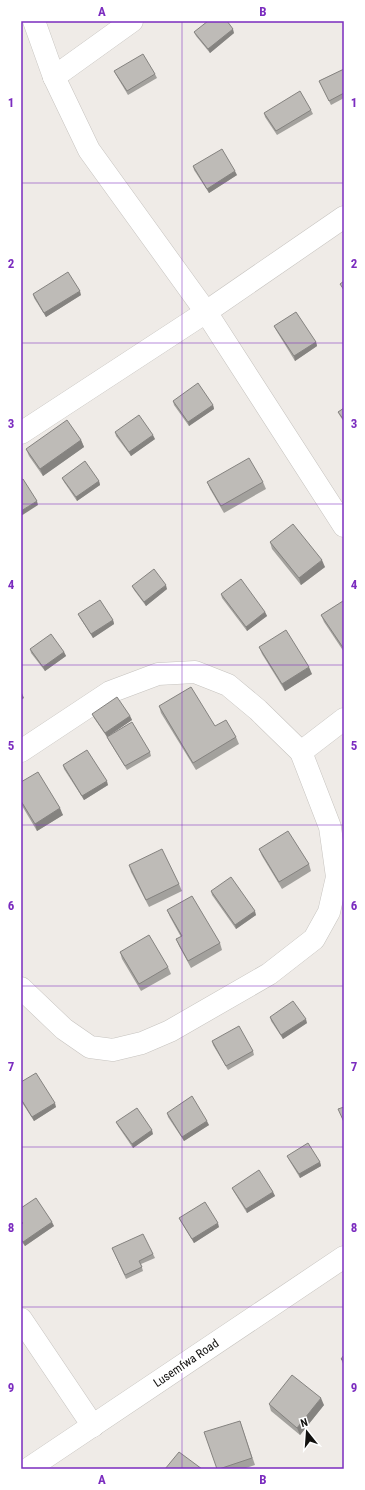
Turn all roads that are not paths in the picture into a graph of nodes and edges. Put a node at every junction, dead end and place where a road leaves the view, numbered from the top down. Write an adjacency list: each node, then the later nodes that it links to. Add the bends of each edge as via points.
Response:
1 (34, 21): 3 (street)
2 (132, 21): 3 (street)
3 (54, 77): 5 (street, via 89,150)
4 (344, 217): 5 (street)
5 (206, 312): 6 (street); 7 (street)
6 (21, 433)
7 (344, 526)
8 (344, 719): 10 (street)
9 (21, 750): 10 (street, via 110,692 158,674 195,672 228,685)
10 (301, 752): 11 (street, via 330,827 337,877 329,912 314,939 268,974 170,1031 142,1043 113,1050 90,1047 64,1029)
11 (21, 988)
12 (344, 1257): 14 (street, Lusemfwa Road)
13 (21, 1318): 14 (street)
14 (93, 1426): 15 (street, Lusemfwa Road)
15 (28, 1469)

